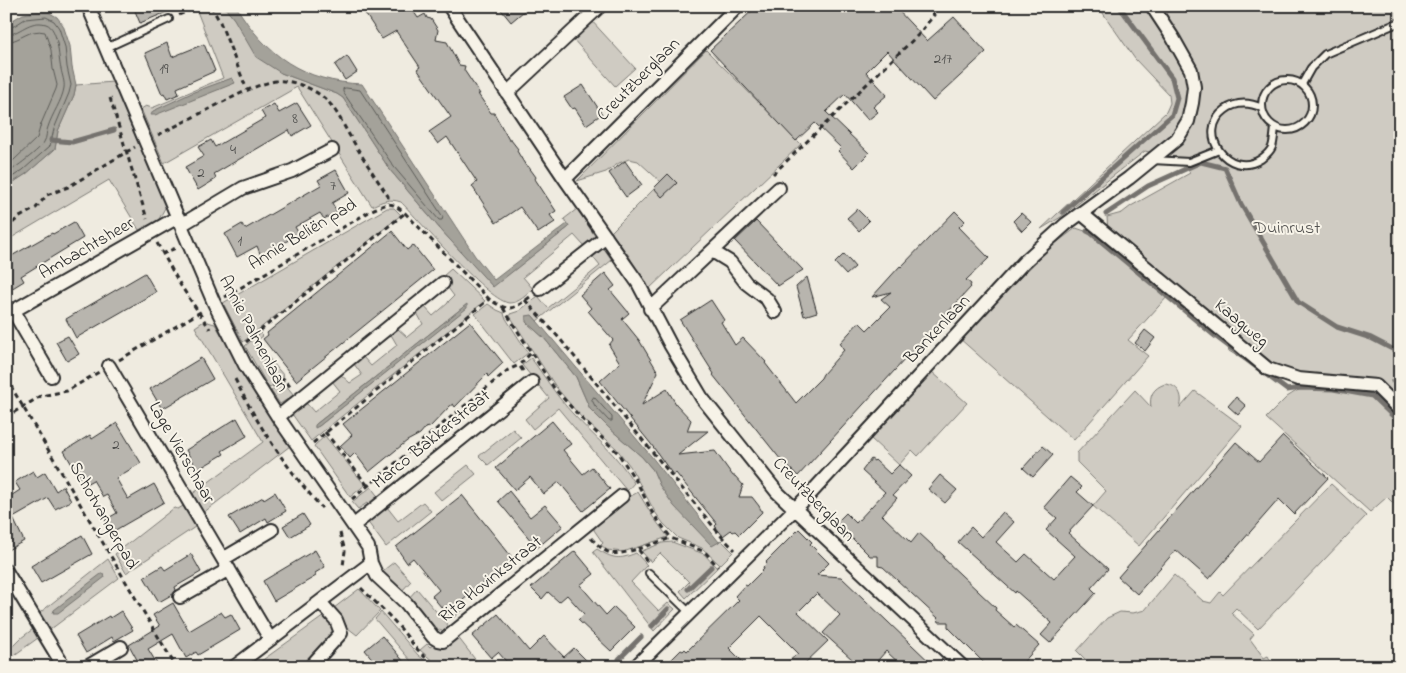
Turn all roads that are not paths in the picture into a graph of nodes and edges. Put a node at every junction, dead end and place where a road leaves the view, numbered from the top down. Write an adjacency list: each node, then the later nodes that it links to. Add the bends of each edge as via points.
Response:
1 (88, 6): 8 (street, Annie Palmenlaan)
2 (449, 6): 10 (street, Creutzberglaan)
3 (600, 6): 10 (street)
4 (738, 6): 16 (street, Creutzberglaan)
5 (1152, 6): 15 (street, Bankenlaan, via 1187,62 1194,87 1188,121 1177,139)
6 (169, 20): 8 (lane)
7 (1400, 22): 9 (lane, via 1325,54 1311,68)
8 (106, 48): 19 (street, Annie Palmenlaan)
9 (1302, 84): 11 (lane, via 1286,79 1271,85); 12 (lane, via 1312,97 1307,121 1292,130)
10 (507, 93): 16 (street, Creutzberglaan)
11 (1262, 108): 12 (lane); 14 (lane, via 1242,103 1223,112 1214,130)
12 (1275, 128): 14 (lane, via 1271,148 1256,162 1235,163)
13 (332, 150): 19 (street, Ambachtsheer, via 292,171 243,188)
14 (1218, 150): 15 (lane, via 1189,162)
15 (1150, 160): 18 (street, Bankenlaan)
16 (565, 179): 20 (street, Creutzberglaan)
17 (779, 188): 21 (street)
18 (1081, 213): 30 (street, Kaagweg, via 1268,370 1298,379 1376,386); 33 (street, Bankenlaan, via 1024,262)
19 (179, 221): 26 (street, Ambachtsheer, via 151,232); 31 (street, Annie Palmenlaan, via 214,303)
20 (606, 236): 23 (street); 24 (street, Creutzberglaan, via 638,283)
21 (712, 251): 24 (street); 25 (street, via 730,262 746,283 767,299)
22 (443, 283): 31 (street)
23 (540, 289)
24 (650, 309): 33 (street, Creutzberglaan, via 702,398)
25 (775, 312)
26 (10, 313): 28 (street, Ambachtsheer)
27 (109, 366): 37 (street, Lage Vierschaar)
28 (51, 376)
29 (532, 382): 34 (street, Marco Bakkerstraat)
30 (1400, 410)
31 (278, 417): 34 (street, Annie Palmenlaan)
32 (622, 496): 36 (street, Rita Hovinkstraat, via 443,641 433,637 406,603 376,576)
33 (794, 510): 42 (street, Bankenlaan); 50 (street, Creutzberglaan)
34 (354, 525): 36 (street, Annie Palmenlaan, via 368,547)
35 (272, 530): 37 (street)
36 (371, 563): 41 (street)
37 (226, 564): 40 (street); 43 (street, Lage Vierschaar)
38 (6, 571): 45 (street)
39 (649, 572): 42 (lane)
40 (180, 597)
41 (320, 602): 43 (street); 48 (street, via 336,620 341,633)
42 (690, 613): 49 (street, Bankenlaan)
43 (270, 639): 47 (street)
44 (121, 647): 46 (street)
45 (64, 667)
46 (87, 667)
47 (234, 667)
48 (310, 667)
49 (636, 667)
50 (963, 667)

